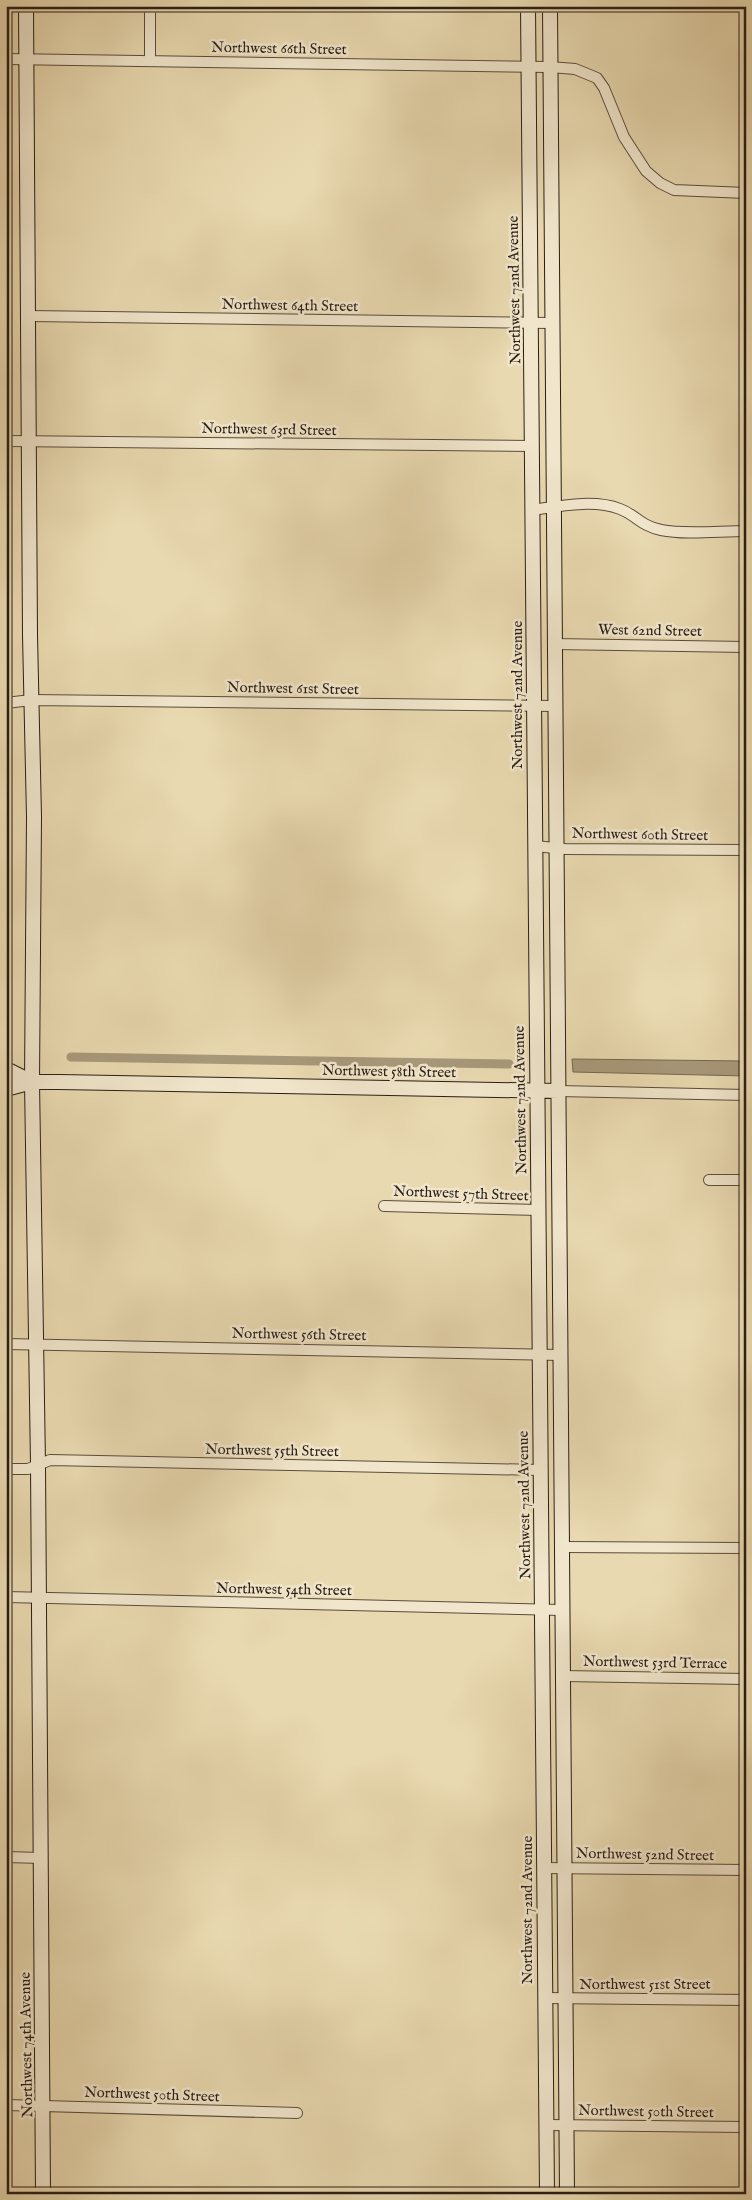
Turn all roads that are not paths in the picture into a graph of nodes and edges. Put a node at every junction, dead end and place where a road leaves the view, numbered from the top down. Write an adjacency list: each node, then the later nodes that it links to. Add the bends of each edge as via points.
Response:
1 (26, 6): 6 (main road, Northwest 74th Avenue)
2 (150, 6): 7 (street)
3 (528, 6): 8 (main road, Northwest 72nd Avenue)
4 (550, 6): 9 (main road)
5 (6, 59): 6 (street, Northwest 66th Street)
6 (26, 59): 7 (street, Northwest 66th Street); 11 (main road, Northwest 74th Avenue)
7 (150, 60): 8 (street, Northwest 66th Street)
8 (528, 67): 9 (street, Northwest 66th Street); 12 (main road, Northwest 72nd Avenue)
9 (550, 67): 10 (street, Northwest 66th Street, via 575,69 597,78 624,137 646,171 660,182 674,190); 13 (main road)
10 (746, 193)
11 (29, 316): 12 (street, Northwest 64th Street); 15 (main road, Northwest 74th Avenue)
12 (530, 323): 13 (street, Northwest 64th Street); 16 (main road, Northwest 72nd Avenue)
13 (551, 323): 17 (main road)
14 (6, 441): 15 (street, Northwest 63rd Street)
15 (30, 441): 16 (street, Northwest 63rd Street); 22 (main road, Northwest 74th Avenue)
16 (532, 446): 18 (main road, Northwest 72nd Avenue)
17 (552, 507): 18 (street); 19 (street, via 567,504 615,507 642,524 666,531); 20 (main road)
18 (532, 510): 24 (main road, Northwest 72nd Avenue)
19 (746, 531)
20 (553, 644): 21 (street, West 62nd Street); 25 (main road)
21 (746, 647)
22 (32, 700): 23 (street, Northwest 61st Street); 24 (street, Northwest 61st Street); 30 (main road, Northwest 74th Avenue)
23 (6, 704)
24 (533, 706): 25 (street, Northwest 61st Street); 26 (main road, Northwest 72nd Avenue)
25 (554, 706): 27 (main road)
26 (535, 846): 27 (street, Northwest 60th Street); 32 (main road, Northwest 72nd Avenue)
27 (555, 848): 28 (street, Northwest 60th Street); 33 (main road)
28 (746, 850)
29 (6, 1069): 30 (main road, Northwest 58th Street)
30 (32, 1082): 31 (main road, Northwest 58th Street); 32 (main road, Northwest 58th Street); 40 (main road, Northwest 74th Avenue)
31 (6, 1089)
32 (536, 1090): 33 (main road, Northwest 58th Street); 38 (main road, Northwest 72nd Avenue)
33 (558, 1091): 34 (street, Northwest 58th Street); 42 (main road)
34 (746, 1095)
35 (709, 1180): 36 (street)
36 (746, 1180)
37 (384, 1206): 38 (street, Northwest 57th Street)
38 (538, 1210): 41 (main road, Northwest 72nd Avenue)
39 (6, 1344): 40 (street, Northwest 56th Street)
40 (37, 1345): 41 (street, Northwest 56th Street); 43 (main road, Northwest 74th Avenue)
41 (539, 1354): 42 (street, Northwest 56th Street); 45 (main road, Northwest 72nd Avenue)
42 (560, 1355): 46 (main road)
43 (38, 1464): 44 (street, Northwest 55th Street, via 28,1469); 45 (street, Northwest 55th Street, via 50,1460); 49 (main road, Northwest 74th Avenue)
44 (6, 1469)
45 (540, 1470): 50 (main road, Northwest 72nd Avenue)
46 (562, 1547): 47 (street); 51 (main road)
47 (746, 1548)
48 (6, 1597): 49 (street, Northwest 54th Street)
49 (39, 1598): 50 (street, Northwest 54th Street); 55 (main road, Northwest 74th Avenue)
50 (542, 1610): 51 (street, Northwest 54th Street); 56 (main road, Northwest 72nd Avenue)
51 (561, 1610): 52 (main road)
52 (563, 1676): 53 (street, Northwest 53rd Terrace); 57 (main road)
53 (746, 1679)
54 (6, 1857): 55 (street)
55 (40, 1858): 63 (main road, Northwest 74th Avenue)
56 (543, 1868): 57 (street, Northwest 52nd Street); 59 (main road, Northwest 72nd Avenue)
57 (564, 1868): 58 (street, Northwest 52nd Street); 60 (main road)
58 (746, 1870)
59 (544, 1998): 60 (street, Northwest 51st Street); 65 (main road, Northwest 72nd Avenue)
60 (565, 1998): 61 (street, Northwest 51st Street); 66 (main road)
61 (746, 2000)
62 (6, 2105): 63 (street, Northwest 50th Street)
63 (43, 2106): 64 (street, Northwest 50th Street); 68 (main road, Northwest 74th Avenue)
64 (297, 2113)
65 (546, 2125): 66 (street, Northwest 50th Street); 69 (main road, Northwest 72nd Avenue)
66 (566, 2125): 67 (street, Northwest 50th Street); 70 (main road)
67 (746, 2127)
68 (43, 2194)
69 (547, 2194)
70 (567, 2194)

